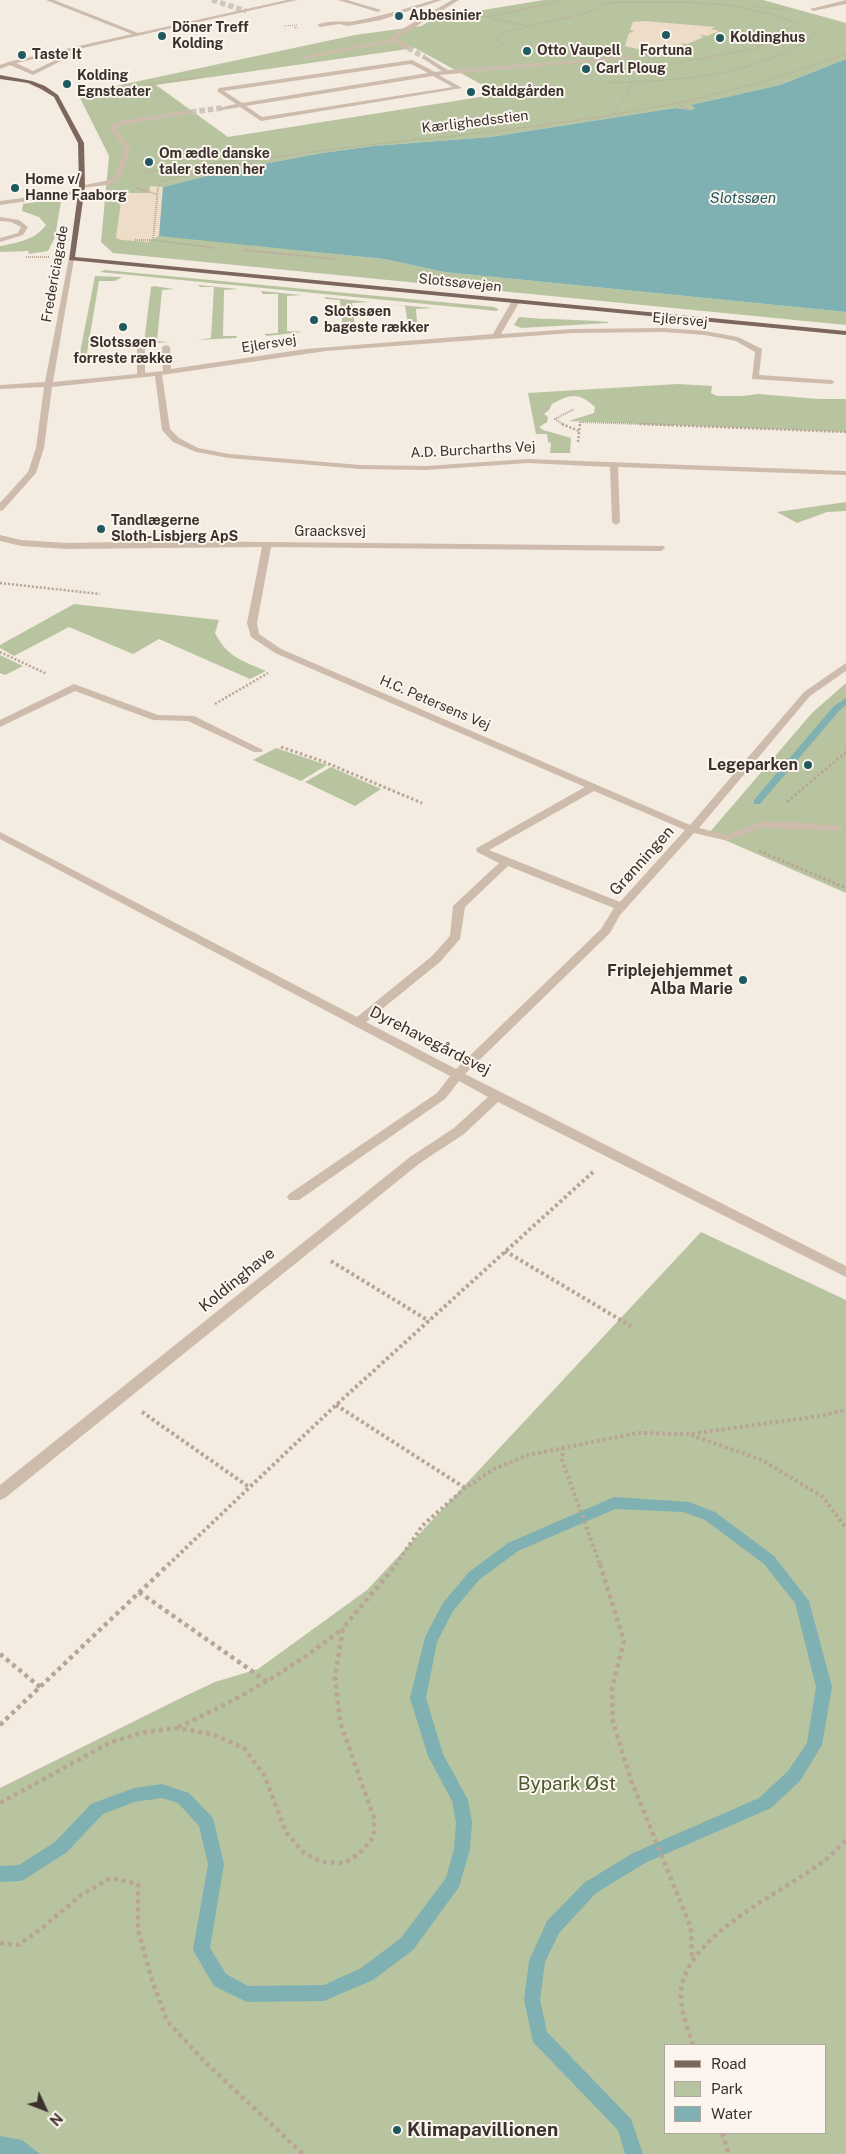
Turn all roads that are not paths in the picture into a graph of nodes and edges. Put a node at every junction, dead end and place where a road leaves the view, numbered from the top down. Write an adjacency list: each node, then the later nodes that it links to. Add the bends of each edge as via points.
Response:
1 (49, 0): 12 (street)
2 (294, 0): 12 (street)
3 (341, 0): 8 (street)
4 (438, 0): 9 (street, via 395,15)
5 (456, 0): 13 (street, via 399,33)
6 (846, 2): 7 (street)
7 (813, 9)
8 (378, 10)
9 (357, 23): 10 (street); 11 (street)
10 (320, 25)
11 (363, 26)
12 (139, 35): 14 (street)
13 (394, 40): 15 (street); 16 (street)
14 (86, 46): 19 (street); 19 (street, via 33,73)
15 (408, 48)
16 (303, 57)
17 (424, 57): 21 (street)
18 (631, 58): 21 (street)
19 (10, 63): 20 (street)
20 (0, 67)
21 (447, 72): 22 (street)
22 (434, 74): 24 (street, via 412,62); 27 (street); 30 (street, via 459,88)
23 (0, 77): 34 (main road, Fredericiagade, via 33,82 56,96 81,143)
24 (310, 77): 25 (street); 31 (street, via 220,90)
25 (318, 81)
26 (325, 86): 27 (street)
27 (332, 90): 28 (street); 31 (street)
28 (340, 95)
29 (347, 100): 30 (street)
30 (354, 104): 31 (street, via 261,119)
31 (241, 105): 32 (street)
32 (222, 108)
33 (191, 112): 34 (street, via 120,123 113,127 128,149 117,178)
34 (82, 189): 35 (street); 38 (main road, Fredericiagade)
35 (0, 203)
36 (0, 219): 37 (street, via 20,222 25,227 21,234)
37 (0, 240)
38 (71, 259): 39 (main road, Slotssøvejen); 48 (street, Fredericiagade)
39 (516, 301): 40 (main road, Slotssøvejen); 41 (street)
40 (846, 333)
41 (495, 337): 44 (street, Ejlersvej, via 305,351); 47 (street, Ejlersvej, via 648,329 706,334 743,340 759,351 755,377)
42 (166, 347): 44 (street)
43 (141, 349): 46 (street)
44 (167, 372): 45 (street, Ejlersvej)
45 (158, 373): 46 (street, Ejlersvej); 50 (street, A.D. Burcharths Vej, via 166,430 176,440 196,450 229,456 360,467 426,468 528,461)
46 (141, 375): 48 (street, Ejlersvej)
47 (831, 382)
48 (48, 386): 49 (street, Ejlersvej); 52 (street, Fredericiagade, via 40,448 32,473)
49 (0, 387)
50 (614, 464): 51 (street, A.D. Burcharths Vej); 53 (street)
51 (846, 473)
52 (0, 508)
53 (616, 522)
54 (0, 538): 55 (street, Graacksvej, via 50,545)
55 (267, 545): 56 (street, Graacksvej); 60 (street, H.C. Petersens Vej, via 252,623 254,635 278,651)
56 (661, 548)
57 (846, 666): 61 (street, Grønningen, via 807,694)
58 (0, 724): 59 (street, via 74,687 157,718 190,718)
59 (258, 750)
60 (593, 787): 61 (street, H.C. Petersens Vej); 64 (street, via 481,850)
61 (692, 829): 62 (street, H.C. Petersens Vej, via 728,838 759,825); 65 (street, Grønningen)
62 (836, 830)
63 (0, 835): 66 (street, Dyrehavegårdsvej)
64 (506, 862): 65 (street); 66 (street, via 459,906 456,938 436,959)
65 (622, 907): 67 (street, Grønningen, via 606,931)
66 (357, 1023): 67 (street, Dyrehavegårdsvej)
67 (458, 1074): 68 (street, Dyrehavegårdsvej); 69 (street, Grønningen, via 441,1096)
68 (497, 1096): 70 (street, Dyrehavegårdsvej); 71 (street, Koldinghave, via 459,1131 415,1160)
69 (294, 1197)
70 (846, 1272)
71 (0, 1494)

